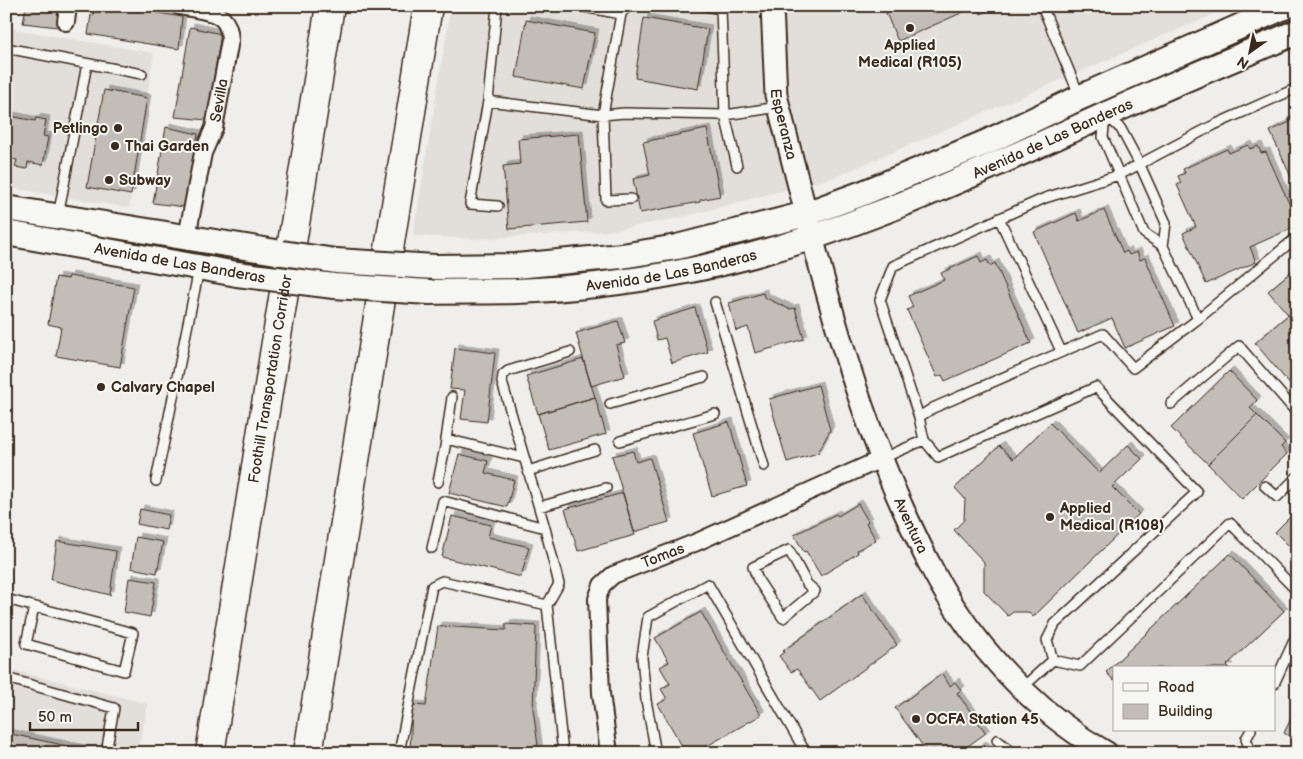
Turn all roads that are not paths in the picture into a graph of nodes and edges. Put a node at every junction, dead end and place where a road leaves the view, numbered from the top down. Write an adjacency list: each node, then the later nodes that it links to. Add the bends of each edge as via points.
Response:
1 (179, 6): 11 (street, Sevilla)
2 (330, 6): 80 (highway, Foothill Transportation Corridor)
3 (428, 6): 81 (highway)
4 (497, 6): 19 (lane)
5 (579, 6): 12 (lane)
6 (628, 6): 12 (lane)
7 (706, 6): 23 (lane, via 721,9)
8 (772, 6): 20 (street, Esperanza)
9 (1286, 6): 18 (main road, Avenida de Las Banderas)
10 (1043, 7): 18 (lane)
11 (202, 8): 36 (street, Sevilla, via 224,20 230,40 214,128 203,153)
12 (621, 14): 21 (lane)
13 (1297, 32): 22 (main road, Avenida de Las Banderas)
14 (6, 48): 15 (lane)
15 (87, 64): 16 (lane); 31 (lane)
16 (142, 74)
17 (1297, 88): 24 (lane, via 1214,125)
18 (1080, 97): 30 (main road, Avenida de Las Banderas, via 987,142)
19 (488, 101): 21 (lane); 28 (lane, via 470,204)
20 (779, 107): 23 (lane); 30 (street, Esperanza)
21 (603, 115): 23 (lane); 27 (lane, via 606,200)
22 (1106, 115): 24 (lane, via 1121,129); 26 (lane, via 1103,137); 35 (main road, Avenida de Las Banderas, via 932,192)
23 (725, 116): 25 (lane)
24 (1140, 165): 26 (lane); 37 (lane, via 1166,223)
25 (737, 166)
26 (1118, 175): 32 (lane, via 1045,198); 37 (lane, via 1144,233)
27 (631, 199)
28 (498, 206)
29 (6, 208): 31 (main road, Avenida de Las Banderas)
30 (806, 214): 35 (street, Esperanza); 36 (main road, Avenida de Las Banderas, bridge, via 677,247 516,266 434,267 336,261)
31 (58, 216): 36 (main road, Avenida de Las Banderas)
32 (999, 218): 42 (lane); 49 (lane, via 892,266 880,300)
33 (6, 233): 38 (main road, Avenida de Las Banderas)
34 (1297, 237): 40 (lane)
35 (813, 238): 38 (main road, Avenida de Las Banderas, bridge, via 682,272 518,291 429,292 334,286); 55 (street, Aventura, via 844,353)
36 (196, 239): 38 (main road)
37 (1163, 246): 40 (lane)
38 (200, 266): 59 (lane)
39 (715, 302): 56 (lane)
40 (1198, 319): 42 (lane, via 1133,368 1103,334)
41 (570, 352): 54 (lane, via 503,375 502,382)
42 (1061, 352): 49 (lane)
43 (704, 377): 45 (lane)
44 (452, 397): 50 (lane)
45 (610, 404)
46 (1171, 404): 47 (lane, via 1240,346)
47 (1297, 413)
48 (715, 414): 52 (lane)
49 (919, 417): 51 (lane)
50 (446, 439): 54 (lane); 60 (lane)
51 (924, 440): 55 (lane); 72 (lane, via 938,457 1096,387 1197,492 1056,624 1047,640)
52 (620, 441)
53 (595, 450): 57 (lane)
54 (524, 458): 57 (lane)
55 (880, 459): 75 (street, Aventura, via 952,604 989,654); 84 (street, Tomas, via 697,542 613,575 602,585 597,599 601,693)
56 (764, 466)
57 (528, 471): 63 (lane)
58 (1297, 477): 61 (lane, via 1277,497)
59 (156, 481)
60 (438, 482)
61 (1265, 486)
62 (606, 488): 63 (lane)
63 (539, 507): 64 (lane)
64 (545, 528): 65 (lane, via 443,501); 69 (lane, via 559,584)
65 (432, 548)
66 (789, 550): 66 (lane, via 753,567 783,618 815,591 807,584)
67 (1297, 591): 72 (lane, via 1230,523 1080,666)
68 (6, 599): 70 (lane)
69 (547, 605): 82 (lane, via 442,581 432,586); 83 (lane)
70 (34, 606): 70 (lane, via 133,633 124,671 26,644)
71 (1297, 634): 74 (lane)
72 (1053, 660): 75 (lane)
73 (6, 678): 79 (lane, via 114,708)
74 (1276, 680)
75 (1022, 688): 78 (street, Aventura)
76 (1250, 732): 88 (lane, via 1246,738)
77 (998, 740): 87 (lane)
78 (1098, 750)
79 (106, 753)
80 (210, 753)
81 (308, 753)
82 (399, 753)
83 (562, 753)
84 (609, 753)
85 (656, 753): 86 (lane, via 642,657 648,616 708,584)
86 (806, 753)
87 (1013, 753)
88 (1251, 753)

